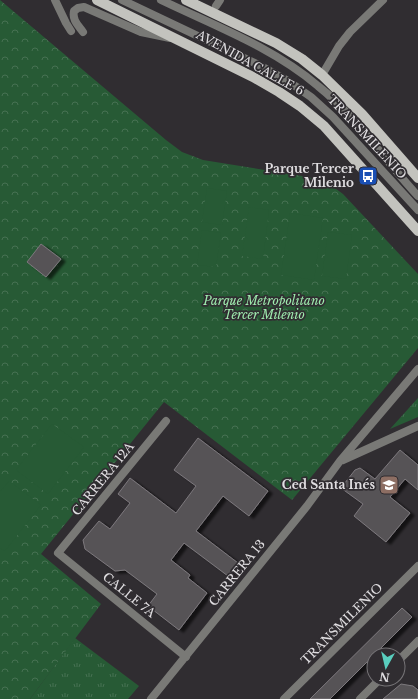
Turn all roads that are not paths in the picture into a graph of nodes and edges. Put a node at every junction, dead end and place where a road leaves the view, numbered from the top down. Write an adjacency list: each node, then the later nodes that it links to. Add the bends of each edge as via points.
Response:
1 (55, 0): 7 (street)
2 (97, 0): 9 (main road, AVENIDA CALLE 6)
3 (122, 0): 13 (street, TRANSMILENIO, via 259,65 311,97 333,117)
4 (161, 0): 12 (street, TRANSMILENIO, via 265,49 319,86 342,107)
5 (186, 0): 10 (main road, via 276,43)
6 (383, 0): 10 (street, via 339,46)
7 (71, 31)
8 (84, 32): 9 (street, via 73,16 74,11 84,7 140,32)
9 (176, 38): 14 (main road, AVENIDA CALLE 6, via 253,77 300,106 324,126)
10 (322, 75): 11 (main road, via 362,114)
11 (418, 178)
12 (418, 196)
13 (418, 210)
14 (418, 231)
15 (418, 369): 18 (street, CARRERA 13)
16 (166, 421): 19 (street, CARRERA 12A)
17 (418, 426): 18 (street, CARRERA 13)
18 (340, 461): 23 (street, CARRERA 13)
19 (58, 553): 23 (street, CALLE 7A)
20 (418, 566): 26 (street, TRANSMILENIO)
21 (418, 641): 22 (street)
22 (406, 653)
23 (186, 657): 25 (street, CARRERA 13)
24 (372, 687): 27 (street)
25 (151, 699)
26 (284, 699)
27 (360, 699)

